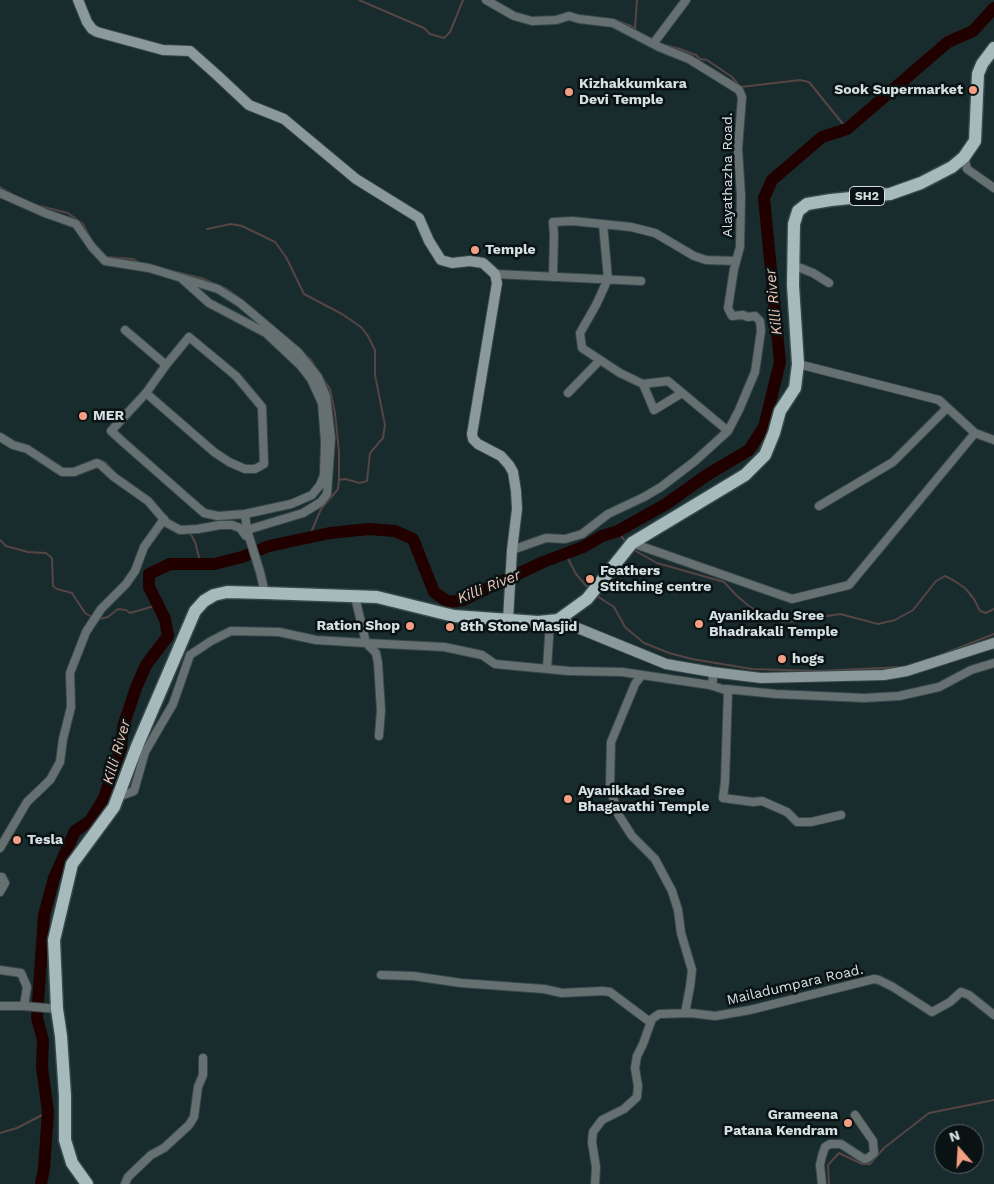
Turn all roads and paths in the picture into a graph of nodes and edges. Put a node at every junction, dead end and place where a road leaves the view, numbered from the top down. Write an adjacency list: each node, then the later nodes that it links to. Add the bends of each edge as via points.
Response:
1 (78, 0): 12 (main road, via 87,22 97,32 163,50 190,51 249,105 284,119 356,180 419,218 441,260 483,263)
2 (486, 0): 4 (street, Alayathazha Road., via 514,16 532,21 569,16 608,22)
3 (686, 0): 4 (street)
4 (653, 44): 10 (street, Alayathazha Road., via 689,59 740,91 740,247)
5 (994, 48): 6 (main road, SH2, via 978,74 975,141)
6 (964, 157): 7 (street, via 967,169); 11 (main road, SH2, via 936,176 890,194 830,200 802,207 794,224)
7 (994, 188)
8 (0, 193): 14 (street, via 76,224 105,261 149,268)
9 (603, 224): 10 (street, via 655,233 706,260); 13 (street, via 553,222); 15 (street)
10 (736, 261): 27 (street, Alayathazha Road., via 728,308 733,317 755,316 762,331 755,372)
11 (793, 265): 17 (street); 20 (main road, SH2)
12 (495, 274): 13 (street); 36 (main road, via 472,439 502,456 513,472 516,509)
13 (553, 277): 15 (street)
14 (182, 278): 32 (street, via 209,303 266,333 311,379 322,403 325,441 324,474 320,485 312,495 292,504); 34 (street, via 218,289 240,303 298,352 318,376 326,396 330,438 328,494 303,513)
15 (608, 279): 16 (street); 19 (street, via 580,333 582,348)
16 (641, 281)
17 (829, 283)
18 (125, 330): 21 (street)
19 (600, 360): 22 (street); 24 (street)
20 (798, 364): 26 (street, via 939,400); 35 (main road, SH2, via 795,388 780,411 765,455 745,475)
21 (166, 365): 23 (street); 23 (street, via 189,338 236,376 262,407 264,464 255,469 245,469 228,462)
22 (643, 384): 25 (street, via 668,381); 25 (street, via 654,410)
23 (146, 393): 32 (street, via 111,431 204,513 218,516)
24 (568, 393)
25 (682, 393): 27 (street)
26 (948, 408): 28 (street); 31 (street, via 893,462)
27 (728, 431): 36 (street, Alayathazha Road., via 661,487 608,514 582,534 565,539 546,538)
28 (975, 433): 30 (street); 35 (street, via 849,584 792,599)
29 (0, 437): 33 (street, via 13,446 27,449 62,472 101,465 148,501)
30 (994, 440)
31 (819, 506)
32 (245, 514): 34 (street)
33 (164, 519): 34 (street, via 180,530 232,525); 52 (street, via 144,547 135,571 86,632 70,673 71,707 60,762 50,780 22,809)
34 (249, 537): 37 (street)
35 (632, 543): 40 (main road, SH2, via 587,599)
36 (512, 550): 39 (main road)
37 (265, 593): 38 (main road); 50 (main road, via 214,595 204,600 195,611)
38 (355, 596): 39 (main road, via 376,597 454,616); 41 (street)
39 (508, 620): 40 (main road)
40 (554, 620): 44 (street); 45 (main road, via 666,664)
41 (366, 643): 44 (street, via 444,647 482,655 495,664); 49 (street, via 376,654 378,664); 50 (street, via 316,640 278,632 231,632 211,641 190,655 173,704 145,752 134,792)
42 (994, 643): 45 (main road, via 907,671 884,675 761,678)
43 (994, 663): 48 (street, via 971,670 939,687 899,696 864,698)
44 (547, 669): 46 (street, via 622,672)
45 (712, 672): 47 (street)
46 (641, 676): 47 (street); 60 (street, via 611,742 610,787 618,814 632,836 655,859 672,891 692,970)
47 (710, 685): 48 (street)
48 (726, 689): 51 (street, via 723,798 762,801 787,812 796,822)
49 (379, 736)
50 (118, 797): 59 (main road, via 72,864 54,940)
51 (841, 815)
52 (0, 848)
53 (0, 877): 54 (street, via 4,883)
54 (0, 892)
55 (0, 970): 58 (street, via 21,973 27,987)
56 (381, 975): 62 (street, via 562,992 602,990 610,992)
57 (0, 1006): 58 (street)
58 (24, 1006): 59 (street)
59 (56, 1009): 65 (main road, via 61,1036 65,1140 72,1163)
60 (685, 1013): 61 (street, Mailadumpara Road., via 715,1016 750,1010 874,979 932,1012 961,992 969,994); 62 (street, Mailadumpara Road., via 659,1014)
61 (994, 1015)
62 (650, 1022): 67 (street, via 636,1061 637,1097 624,1109 602,1120 593,1132)
63 (204, 1058): 66 (street, via 194,1117 189,1126 151,1155 128,1177)
64 (855, 1115): 68 (street, via 874,1141 874,1153 864,1159 841,1144 830,1144 820,1165)
65 (87, 1184)
66 (126, 1184)
67 (595, 1184)
68 (822, 1184)

